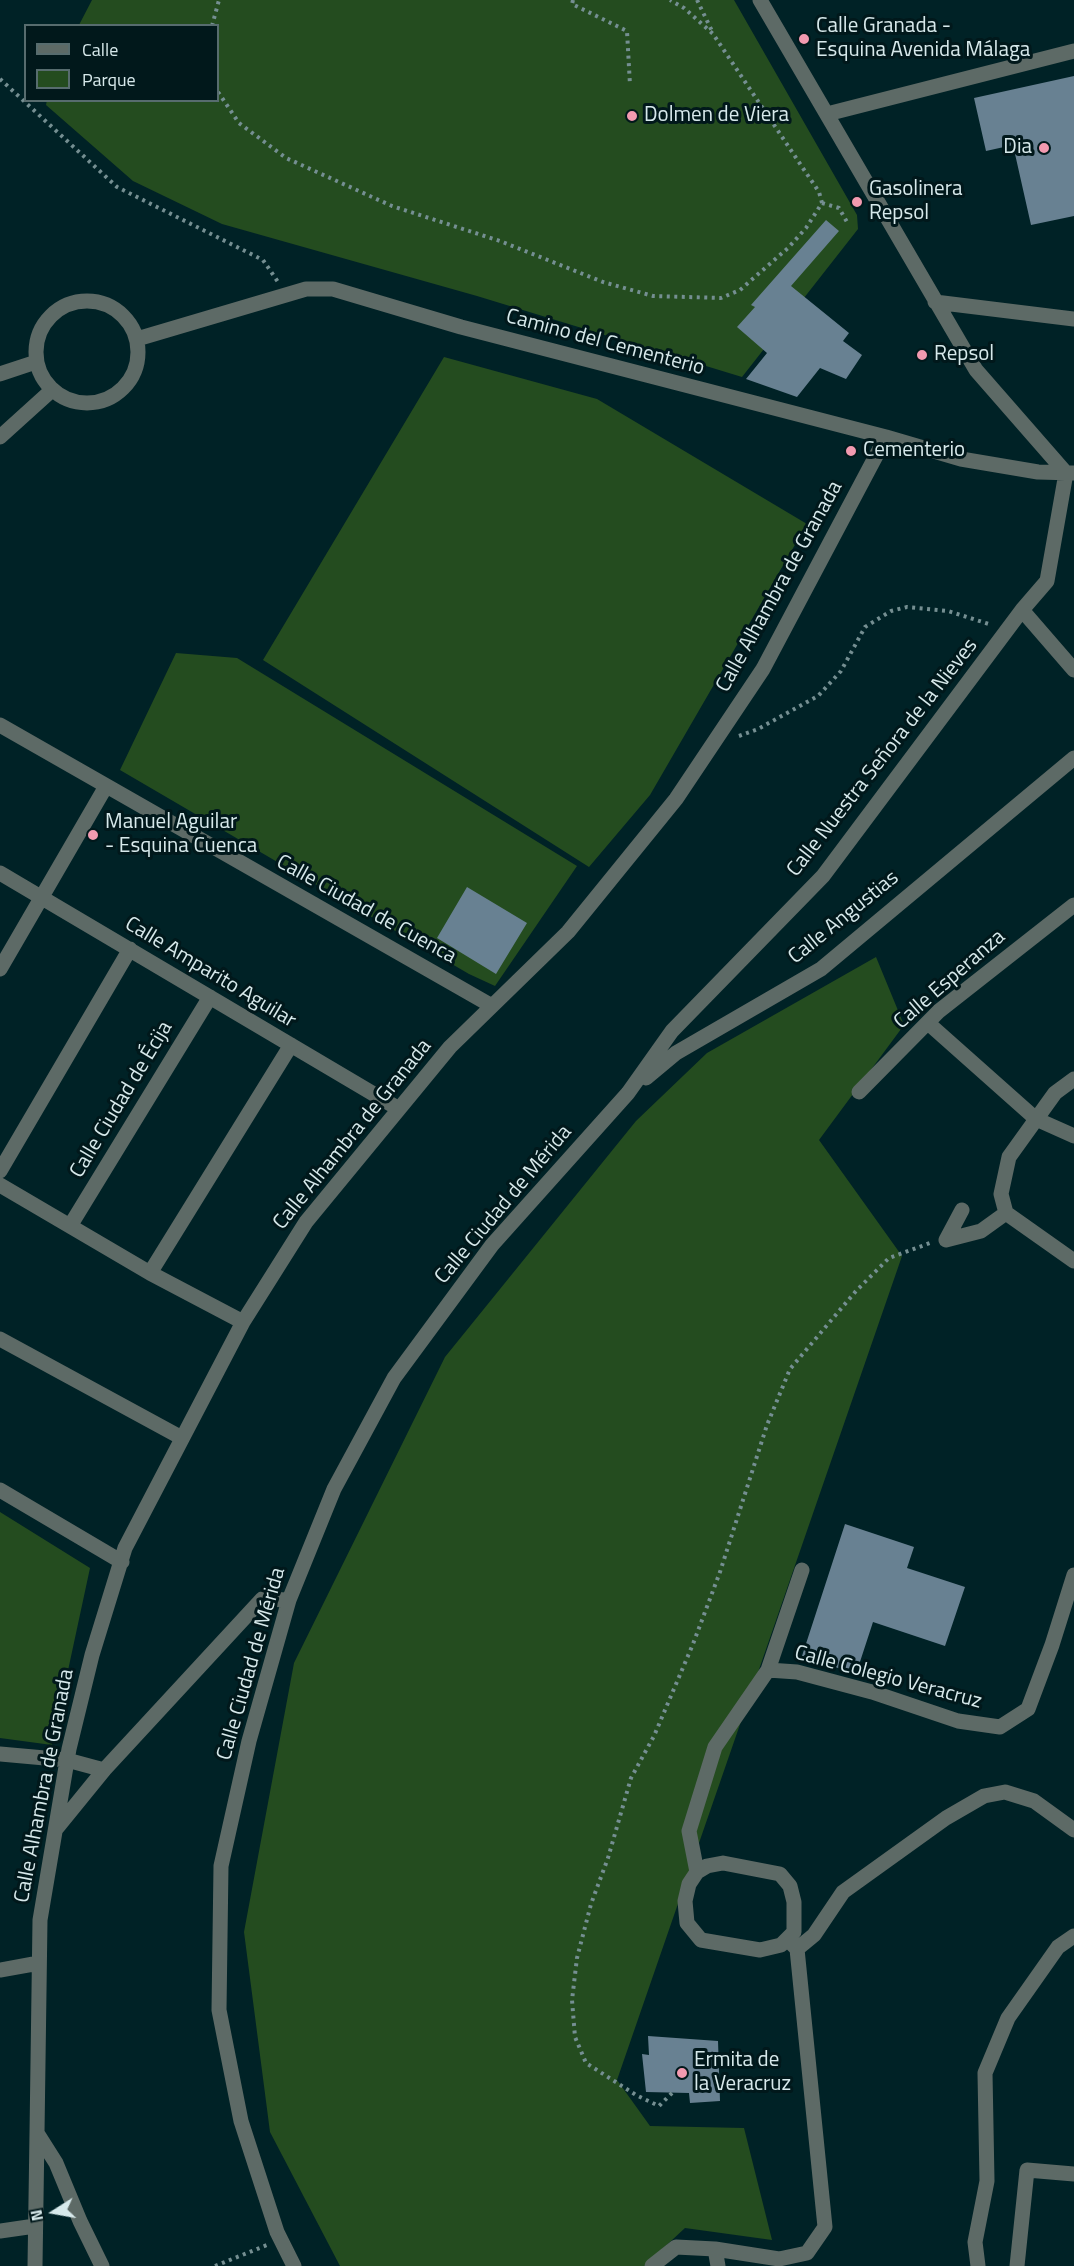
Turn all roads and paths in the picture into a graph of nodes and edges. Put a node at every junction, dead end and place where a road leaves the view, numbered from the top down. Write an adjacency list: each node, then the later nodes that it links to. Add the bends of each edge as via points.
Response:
1 (219, 0): 6 (path)
2 (573, 0): 10 (path, via 572,4 627,31)
3 (670, 0): 7 (path)
4 (697, 0): 7 (path)
5 (760, 0): 14 (street)
6 (213, 24)
7 (713, 34): 15 (path, via 819,192)
8 (1074, 51): 14 (street)
9 (0, 79): 12 (path)
10 (630, 85)
11 (219, 93): 15 (path, via 239,123 286,158 392,206 603,282 653,296 721,298 740,290 788,248)
12 (24, 101)
13 (25, 102): 17 (path, via 117,187 263,260)
14 (827, 114): 18 (street)
15 (822, 203): 16 (path, via 839,208)
16 (847, 222)
17 (287, 295): 20 (street, Camino del Cementerio); 25 (street, Camino del Cementerio, via 306,289 333,288 461,327)
18 (935, 302): 19 (street); 26 (street, via 976,370)
19 (1074, 319)
20 (137, 339): 21 (street, via 129,322 117,310 101,302 83,300 66,304 41,328 35,344); 23 (street, via 135,371 126,386 113,396 98,403 81,404)
21 (36, 362): 22 (street); 23 (street, via 41,377)
22 (0, 374)
23 (52, 390): 24 (street)
24 (0, 437)
25 (886, 437): 26 (street, Camino del Cementerio, via 999,467); 31 (street, Calle Alhambra de Granada, via 763,669)
26 (1071, 473): 27 (street, Calle Nuestra Señora de la Nieves, via 1047,581)
27 (1022, 610): 28 (street, Calle Nuestra Señora de la Nieves); 29 (street)
28 (1003, 636): 31 (path, via 982,621 948,611 907,607 891,611 865,627 841,671 818,696 758,729); 45 (street, Calle Nuestra Señora de la Nieves, via 823,876 672,1032)
29 (1074, 670)
30 (0, 725): 33 (street, Calle Ciudad de Cuenca)
31 (714, 741): 40 (street, Calle Alhambra de Granada, via 676,799 568,932)
32 (1074, 759): 45 (street, Calle Angustias, via 821,969 676,1053)
33 (105, 788): 35 (street); 40 (street, Calle Ciudad de Cuenca)
34 (0, 873): 35 (street, Calle Amparito Aguilar)
35 (42, 898): 37 (street, Calle Amparito Aguilar); 38 (street)
36 (1074, 905): 41 (street, Calle Esperanza)
37 (129, 949): 39 (street, Calle Amparito Aguilar); 49 (street)
38 (0, 969)
39 (210, 997): 42 (street, Calle Amparito Aguilar); 53 (street, Calle Ciudad de Écija)
40 (492, 1006): 46 (street, Calle Alhambra de Granada, via 450,1047)
41 (928, 1023): 44 (street, Calle Esperanza); 47 (street)
42 (291, 1045): 46 (street, Calle Amparito Aguilar); 56 (street)
43 (1074, 1079): 47 (street, via 1055,1093)
44 (859, 1092)
45 (628, 1093): 64 (street, Calle Ciudad de Mérida, via 492,1245 394,1378 334,1489)
46 (399, 1109): 57 (street, Calle Alhambra de Granada, via 306,1222)
47 (1036, 1119): 48 (street); 52 (street, via 1009,1157 1001,1194)
48 (1074, 1136)
49 (0, 1172)
50 (0, 1185): 53 (street)
51 (962, 1210): 54 (street)
52 (1006, 1213): 54 (street, via 981,1231); 55 (street)
53 (70, 1226): 56 (street)
54 (946, 1240): 76 (path, via 890,1258 856,1291 790,1369 767,1425 701,1624 654,1736 631,1778 578,1958 572,2000 575,2037 586,2063 644,2098 659,2106)
55 (1074, 1261)
56 (150, 1273): 57 (street)
57 (243, 1322): 59 (street, Calle Alhambra de Granada)
58 (0, 1339): 59 (street)
59 (182, 1438): 61 (street, Calle Alhambra de Granada, via 125,1548)
60 (0, 1490): 61 (street)
61 (122, 1562): 67 (street, Calle Alhambra de Granada, via 92,1655)
62 (802, 1570): 65 (street, Calle Colegio Veracruz)
63 (1074, 1575): 65 (street, Calle Colegio Veracruz, via 1028,1708 1000,1727 958,1721 797,1672)
64 (289, 1600): 68 (street, via 262,1599); 81 (street, Calle Ciudad de Mérida, via 249,1740 220,1866 219,2010 241,2121)
65 (768, 1670): 71 (street, via 715,1747 689,1831)
66 (0, 1754): 67 (street)
67 (67, 1760): 68 (street); 69 (street, Calle Alhambra de Granada)
68 (104, 1770): 69 (street)
69 (55, 1830): 74 (street, Calle Alhambra de Granada, via 40,1920)
70 (1074, 1830): 73 (street, via 1034,1802 1005,1792 984,1796 946,1818 843,1892 814,1935)
71 (696, 1872): 73 (street, via 723,1863 780,1874 789,1886 796,1917); 73 (street, via 685,1902 687,1923 701,1940 760,1950)
72 (1074, 1936): 89 (street, via 1058,1947 1008,2018 985,2073 987,2181 975,2242)
73 (792, 1944): 82 (street, via 825,2227 807,2253 779,2259)
74 (39, 1963): 75 (street); 77 (street, Calle Alhambra de Granada)
75 (0, 1970)
76 (672, 2093)
77 (37, 2133): 79 (street, Calle Alhambra de Granada); 84 (street, via 56,2163)
78 (1074, 2174): 90 (street, via 1027,2170)
79 (35, 2226): 80 (street); 83 (street, Calle Alhambra de Granada)
80 (0, 2232)
81 (280, 2239): 85 (path); 86 (street, Calle Ciudad de Mérida)
82 (715, 2249): 87 (street, via 676,2247); 88 (street)
83 (35, 2266)
84 (102, 2266)
85 (215, 2266)
86 (294, 2266)
87 (652, 2266)
88 (718, 2266)
89 (978, 2266)
90 (1017, 2266)

